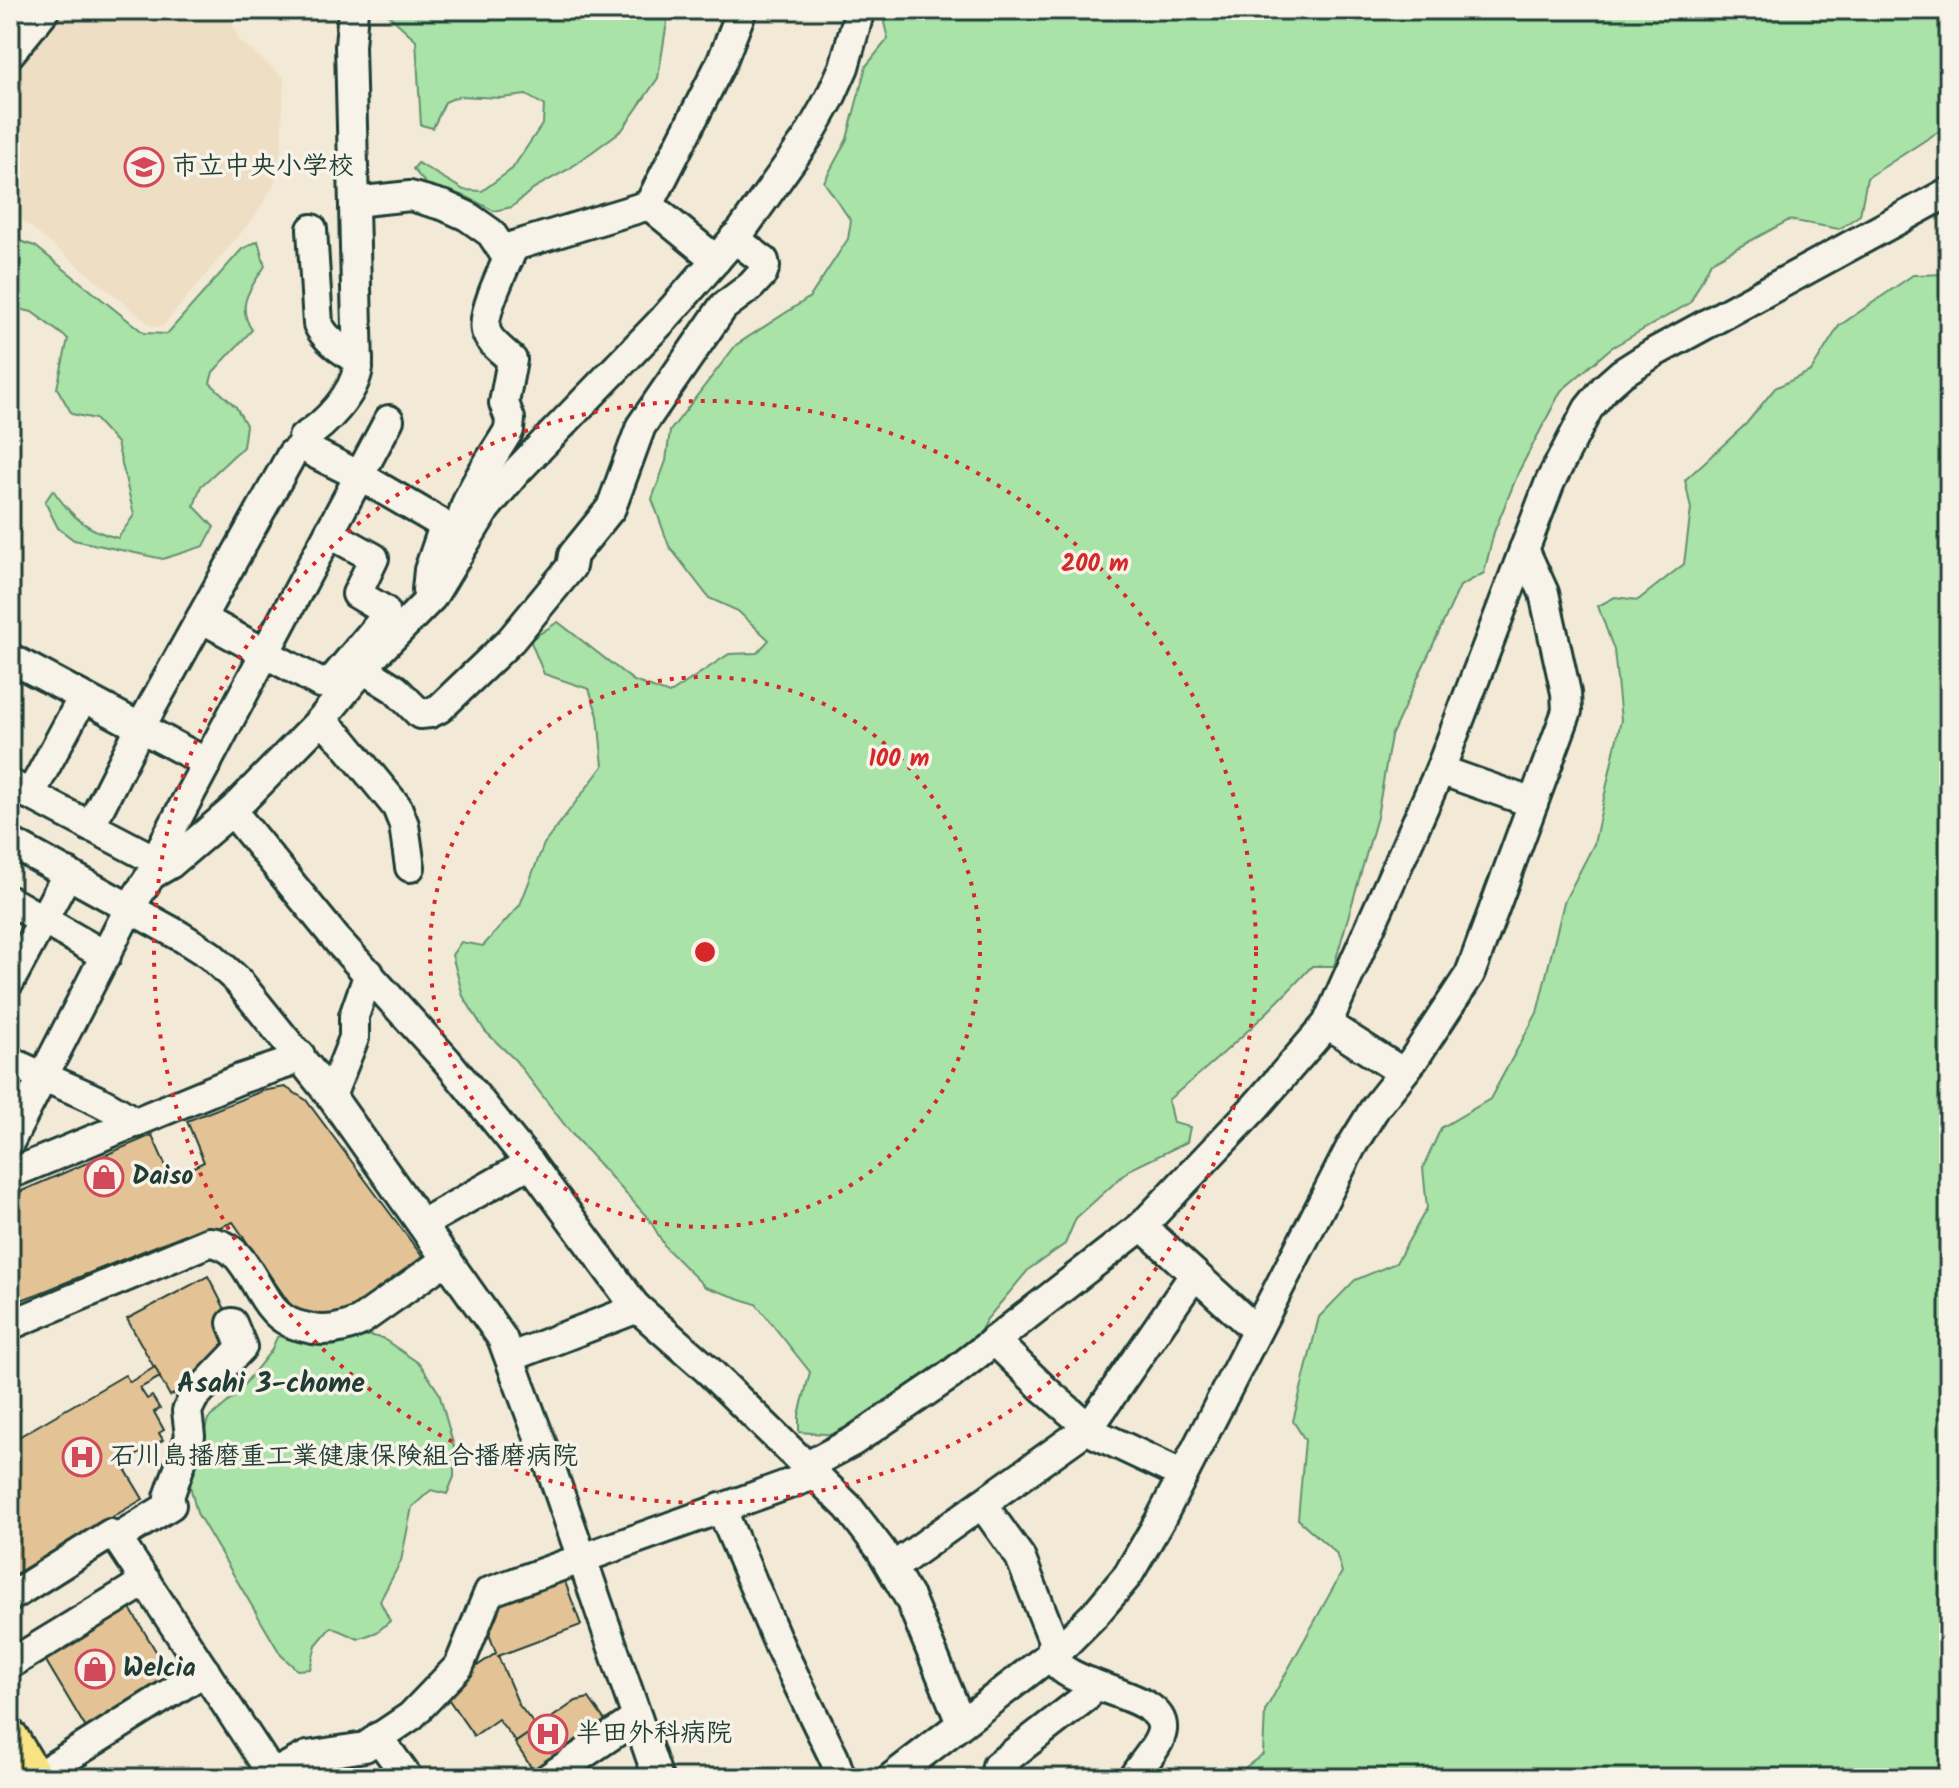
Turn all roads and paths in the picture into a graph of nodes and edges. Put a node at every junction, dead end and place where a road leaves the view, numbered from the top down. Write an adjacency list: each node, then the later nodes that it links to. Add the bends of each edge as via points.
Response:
1 (353, 10): 7 (street)
2 (742, 10): 8 (street)
3 (858, 10): 10 (street, via 830,98)
4 (30, 14): 5 (street)
5 (10, 53)
6 (1949, 192): 19 (street, via 1622,373 1588,409 1550,482)
7 (354, 202): 11 (street, via 410,196 445,206 491,233); 13 (street)
8 (649, 205): 11 (street, via 514,246); 12 (street)
9 (312, 229): 13 (street, via 320,331)
10 (734, 238): 12 (street); 24 (street, via 764,261 762,274 723,307 649,414 611,508 511,640 430,713 420,714 395,689)
11 (508, 259): 17 (street, via 485,321 487,334 512,360 504,403 509,430 470,497 463,516)
12 (716, 260): 17 (street, via 516,472)
13 (358, 359): 15 (street, via 356,380 303,438)
14 (389, 420): 16 (street)
15 (303, 445): 16 (street); 21 (street, via 292,454)
16 (360, 476): 18 (street); 20 (street, via 439,522 443,529 427,590)
17 (471, 532): 20 (street)
18 (329, 533): 22 (street); 22 (street, via 374,558 357,594 384,610 382,621 332,681 320,683)
19 (1524, 549): 29 (street); 31 (street, via 1544,593 1567,711)
20 (432, 597): 24 (street)
21 (201, 618): 22 (street); 27 (street)
22 (265, 653): 28 (street)
23 (13, 666): 25 (street)
24 (363, 669): 26 (street)
25 (83, 697): 27 (street); 30 (street)
26 (321, 720): 32 (street); 36 (street, via 397,807)
27 (140, 728): 28 (street); 33 (street)
28 (207, 763): 35 (street)
29 (1440, 770): 31 (street); 44 (street)
30 (20, 790): 33 (street)
31 (1533, 803): 47 (street, via 1470,974)
32 (232, 811): 35 (street, via 170,864); 42 (street)
33 (90, 827): 35 (street)
34 (10, 842): 37 (street)
35 (153, 867): 39 (street)
36 (410, 867)
37 (68, 873): 39 (street); 40 (street)
38 (10, 901): 40 (street)
39 (130, 907): 41 (street); 45 (street, via 210,955)
40 (43, 919): 41 (street); 43 (street)
41 (106, 956): 48 (street)
42 (369, 973): 49 (street, via 354,1016 354,1038); 52 (street)
43 (10, 981)
44 (1327, 1024): 47 (street); 55 (street)
45 (300, 1055): 49 (street); 50 (street)
46 (10, 1061): 48 (street)
47 (1402, 1072): 61 (street, via 1351,1147)
48 (43, 1079): 50 (street); 51 (street)
49 (331, 1096): 54 (street)
50 (135, 1123): 53 (street)
51 (10, 1141)
52 (530, 1163): 54 (street); 58 (street)
53 (10, 1174)
54 (422, 1224): 56 (street)
55 (1142, 1226): 57 (street); 62 (street)
56 (447, 1259): 60 (street, via 360,1321 319,1330 287,1322 234,1252 223,1243 209,1242); 63 (street)
57 (1194, 1275): 61 (street); 64 (street)
58 (635, 1306): 63 (street); 65 (street)
59 (232, 1323): 69 (street, via 242,1347 187,1411 190,1436 169,1497 171,1505)
60 (10, 1325)
61 (1258, 1328): 66 (street)
62 (994, 1340): 64 (street); 65 (street)
63 (511, 1357): 70 (street)
64 (1087, 1427): 66 (street); 67 (street)
65 (809, 1471): 68 (street); 71 (street, via 848,1507)
66 (1183, 1475): 74 (street, via 1128,1575)
67 (982, 1504): 71 (street); 74 (street, via 1020,1557 1053,1640)
68 (721, 1508): 70 (street); 88 (street)
69 (117, 1538): 72 (street); 73 (street, via 110,1534)
70 (581, 1558): 78 (street); 80 (street, via 489,1592 459,1666 411,1716)
71 (892, 1568): 79 (street)
72 (146, 1581): 75 (street); 76 (street)
73 (10, 1597)
74 (1052, 1654): 77 (street, via 1062,1669); 79 (street)
75 (10, 1664)
76 (205, 1671): 82 (street); 84 (street)
77 (1091, 1683): 89 (street, via 1086,1697 997,1766); 90 (street, via 1153,1708 1162,1722 1162,1735)
78 (637, 1718): 86 (street); 87 (street)
79 (961, 1723): 83 (street)
80 (378, 1737): 82 (street, via 365,1747 307,1756); 85 (street)
81 (10, 1738): 84 (main road)
82 (269, 1776)
83 (896, 1776)
84 (35, 1778)
85 (408, 1778)
86 (548, 1778)
87 (658, 1778)
88 (841, 1778)
89 (1001, 1778)
90 (1133, 1778)

